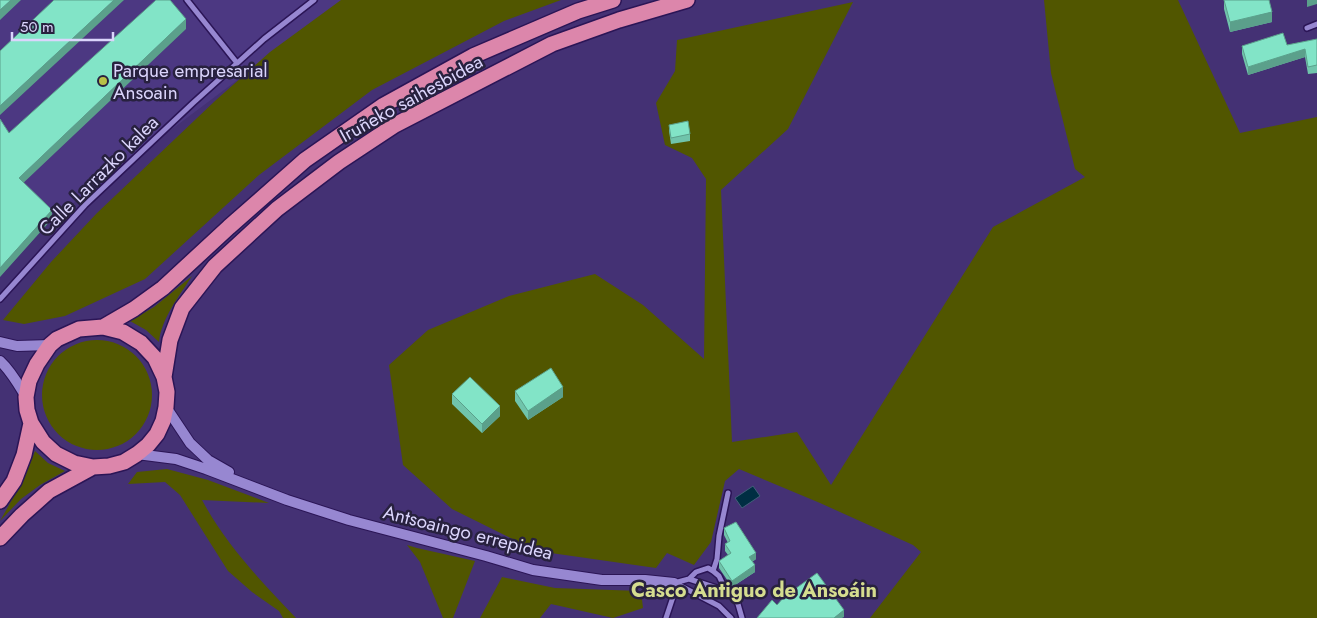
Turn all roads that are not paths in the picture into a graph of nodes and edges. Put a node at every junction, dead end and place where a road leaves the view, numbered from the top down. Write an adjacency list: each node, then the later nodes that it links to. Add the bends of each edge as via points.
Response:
1 (187, 0): 7 (street)
2 (314, 0): 7 (street, Calle Larrazko kalea)
3 (613, 0): 9 (highway, Iruñeko saihesbidea, via 578,11 474,56 384,105 306,160 163,288)
4 (687, 0): 13 (highway, Iruñeko saihesbidea, via 552,44 396,125 339,162 277,209 215,266 182,308 170,340)
5 (1317, 24): 6 (street)
6 (1307, 28)
7 (237, 63): 8 (street, Calle Larrazko kalea, via 84,206)
8 (0, 299)
9 (103, 327): 11 (highway, via 79,329); 13 (highway, via 123,332 141,342 155,358)
10 (0, 342): 11 (street, via 17,346)
11 (50, 345): 14 (highway, via 28,381)
12 (0, 360): 14 (street)
13 (164, 377): 15 (highway)
14 (26, 397): 16 (highway)
15 (166, 407): 17 (highway, via 156,434); 19 (street, Antsoaingo errepidea, via 190,444 208,460)
16 (31, 423): 18 (highway, via 43,442 56,454 74,463); 21 (highway, via 14,481)
17 (137, 454): 18 (highway, via 124,462); 19 (street, Antsoaingo errepidea, via 176,459)
18 (93, 467): 22 (highway, via 48,491)
19 (259, 489): 25 (street, Antsoaingo errepidea, via 349,520 533,570 602,580)
20 (728, 494): 23 (street)
21 (0, 501)
22 (0, 538)
23 (713, 570): 24 (street, via 708,568 696,572); 26 (street)
24 (689, 579): 25 (street); 26 (street)
25 (674, 583): 27 (street); 28 (street, via 719,606)
26 (726, 591): 29 (street, via 738,604)
27 (666, 618)
28 (731, 618)
29 (742, 618)

